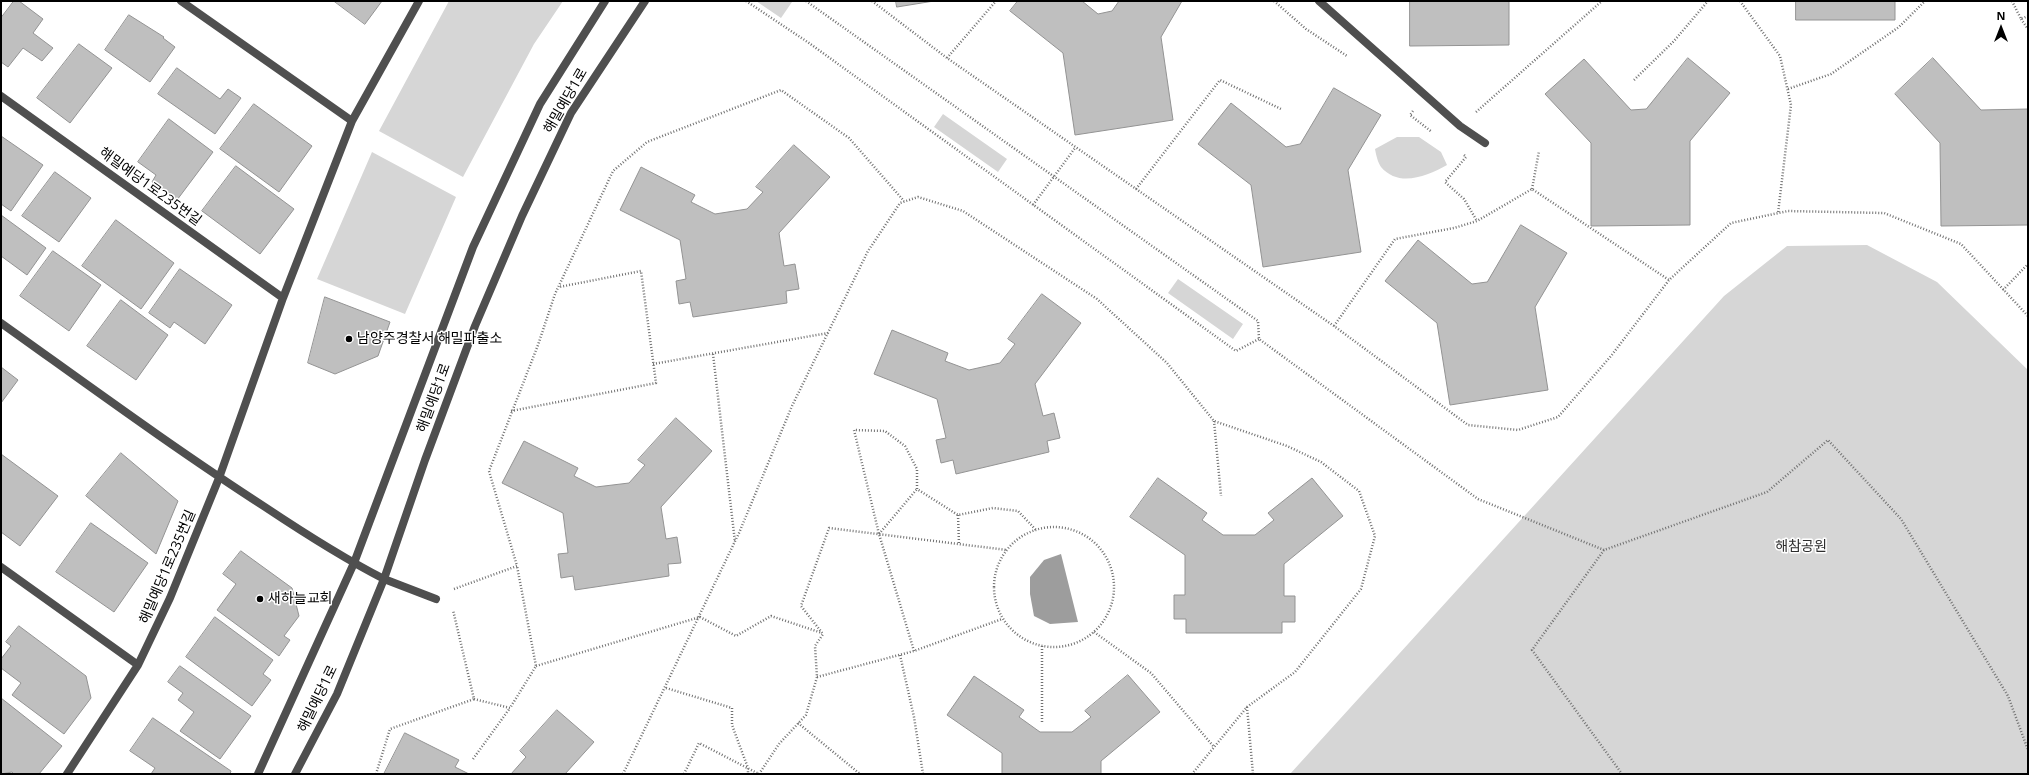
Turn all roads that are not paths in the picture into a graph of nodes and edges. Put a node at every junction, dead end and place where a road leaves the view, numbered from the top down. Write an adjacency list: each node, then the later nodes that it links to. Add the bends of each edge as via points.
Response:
1 (181, 1): 7 (street)
2 (419, 1): 7 (street, 해밀예당1로235번길)
3 (605, 1): 12 (street, 해밀예당1로, via 540,104 472,246)
4 (645, 1): 14 (street, 해밀예당1로, via 571,113 522,216 475,326)
5 (1325, 3): 8 (street, via 1460,126)
6 (1, 96): 9 (street, 해밀예당1로235번길)
7 (352, 121): 9 (street, 해밀예당1로235번길)
8 (1485, 143)
9 (283, 298): 11 (street, 해밀예당1로235번길)
10 (1, 323): 11 (street)
11 (219, 478): 12 (street); 16 (street, 해밀예당1로235번길, via 170,598)
12 (354, 563): 14 (street); 18 (street, 해밀예당1로)
13 (1, 567): 16 (street)
14 (384, 579): 15 (street); 19 (street, 해밀예당1로, via 337,694)
15 (436, 599)
16 (138, 665): 17 (street, 해밀예당1로235번길)
17 (66, 774)
18 (258, 774)
19 (295, 774)

